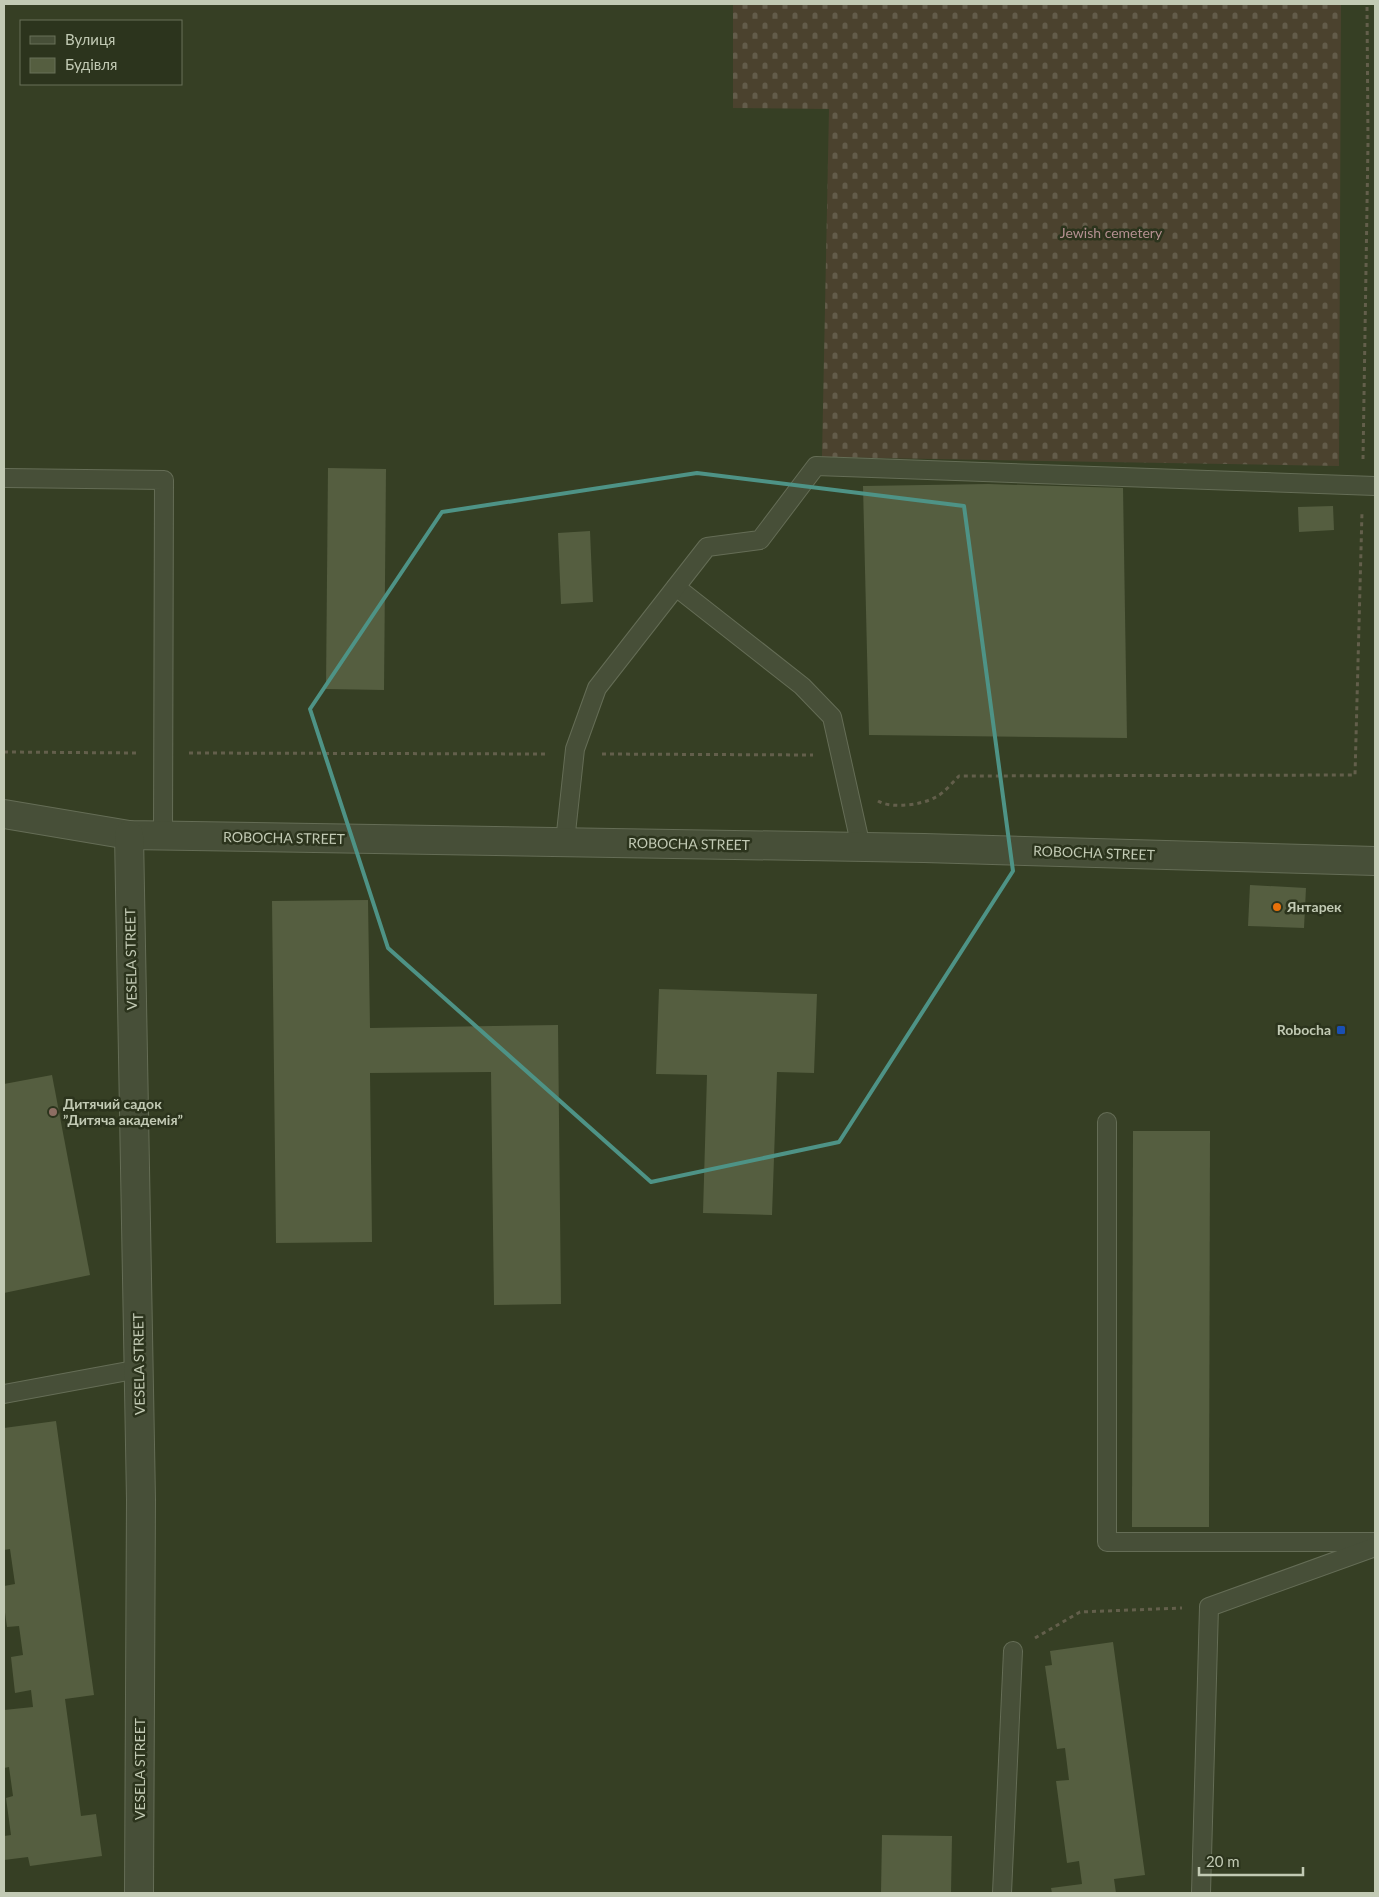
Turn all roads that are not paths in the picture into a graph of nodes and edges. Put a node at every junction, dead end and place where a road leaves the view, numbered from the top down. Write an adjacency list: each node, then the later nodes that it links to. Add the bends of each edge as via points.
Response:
1 (6, 478): 6 (lane, via 164,480)
2 (1369, 486): 3 (lane, via 816,466 760,540 707,547)
3 (676, 587): 7 (lane, via 597,688 574,754); 8 (lane, via 802,686 832,717)
4 (4, 814): 5 (street, ROBOCHA STREET)
5 (129, 835): 6 (street, ROBOCHA STREET); 11 (street, VESELA STREET)
6 (163, 836): 7 (street, ROBOCHA STREET)
7 (565, 842): 8 (street, ROBOCHA STREET)
8 (861, 847): 9 (street, ROBOCHA STREET)
9 (1375, 861)
10 (1107, 1122): 13 (lane, via 1107,1542)
11 (139, 1369): 12 (lane); 16 (street, VESELA STREET)
12 (4, 1394)
13 (1375, 1542)
14 (1375, 1547): 18 (lane, via 1209,1607)
15 (1013, 1651): 17 (lane)
16 (139, 1893)
17 (1002, 1893)
18 (1201, 1893)

